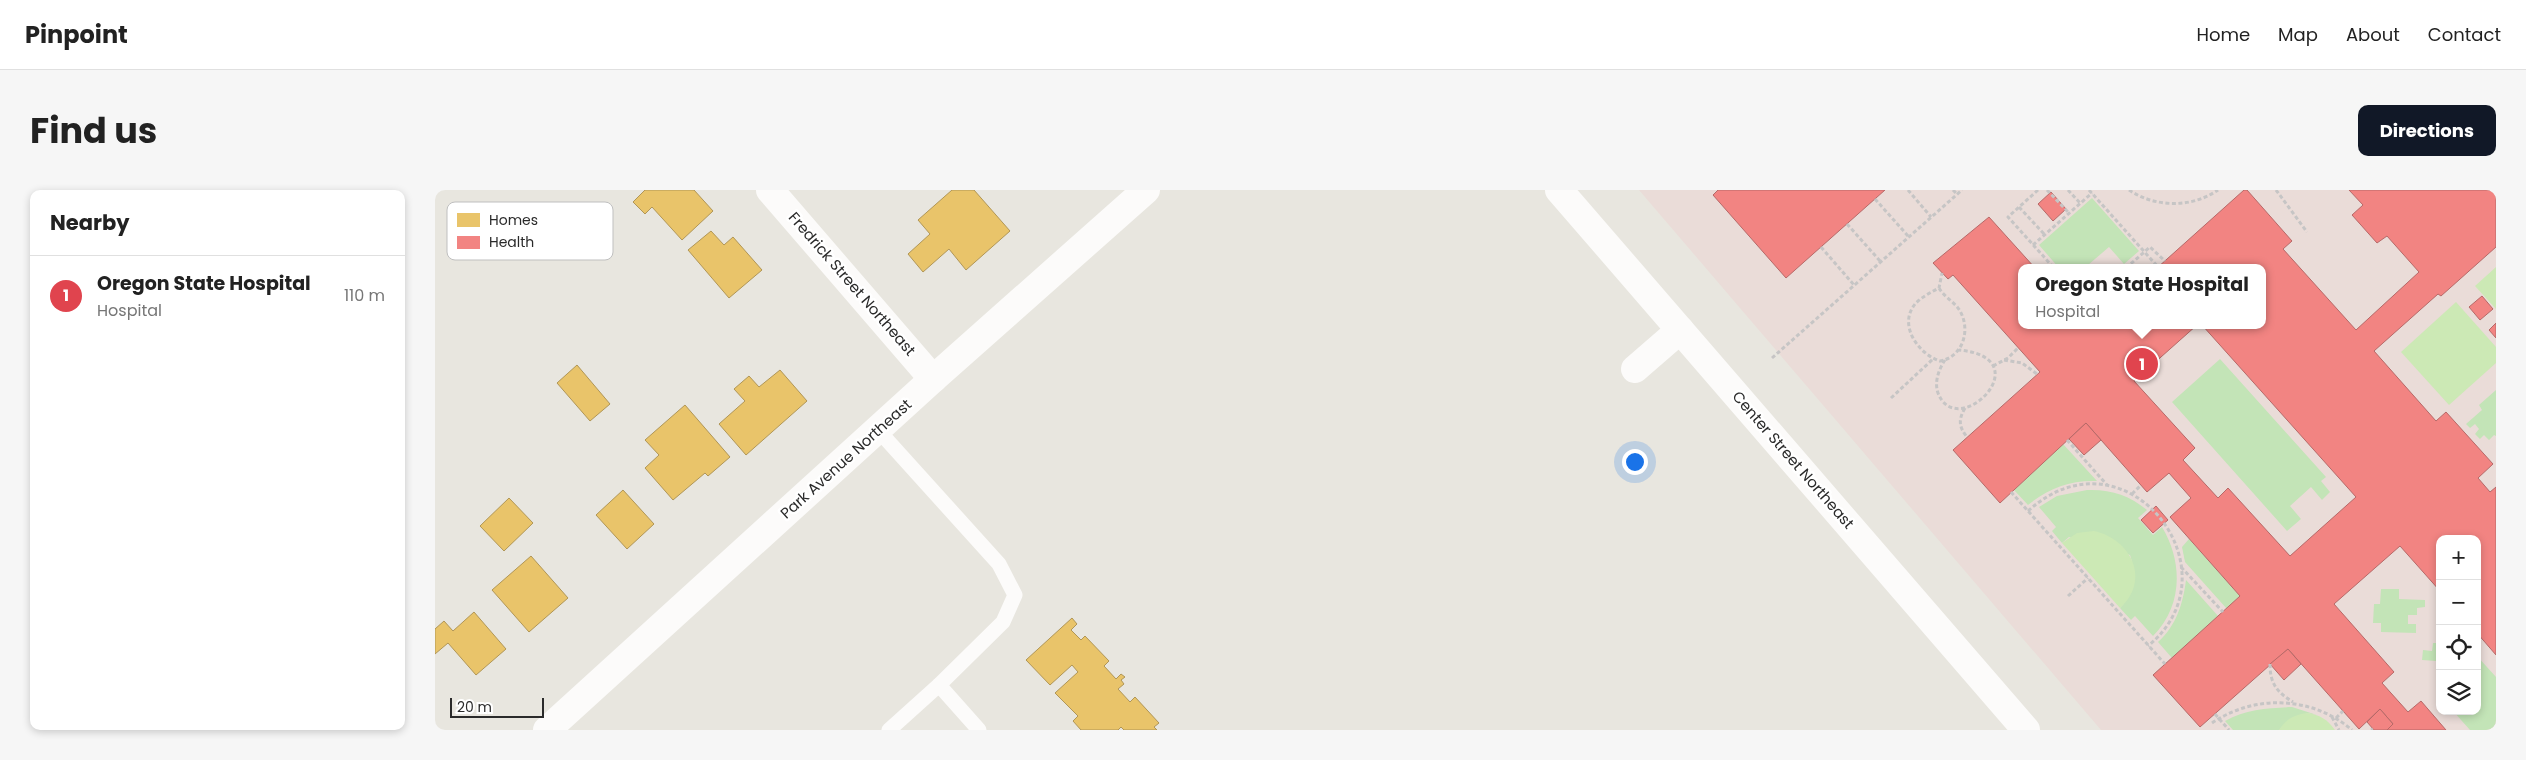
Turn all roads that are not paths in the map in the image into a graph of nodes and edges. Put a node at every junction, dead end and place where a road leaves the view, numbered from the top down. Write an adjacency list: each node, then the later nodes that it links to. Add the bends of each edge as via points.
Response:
1 (770, 190): 6 (street, Fredrick Street Northeast)
2 (1146, 190): 6 (street, Park Avenue Northeast)
3 (1559, 190): 4 (street, Center Street Northeast)
4 (1680, 330): 5 (street); 12 (street, Center Street Northeast)
5 (1635, 369)
6 (933, 379): 7 (street, Park Avenue Northeast)
7 (878, 430): 8 (lane, via 999,564 1015,595 1003,622); 9 (street, Park Avenue Northeast)
8 (939, 685): 10 (lane); 11 (lane)
9 (547, 730)
10 (889, 730)
11 (979, 730)
12 (2026, 730)

